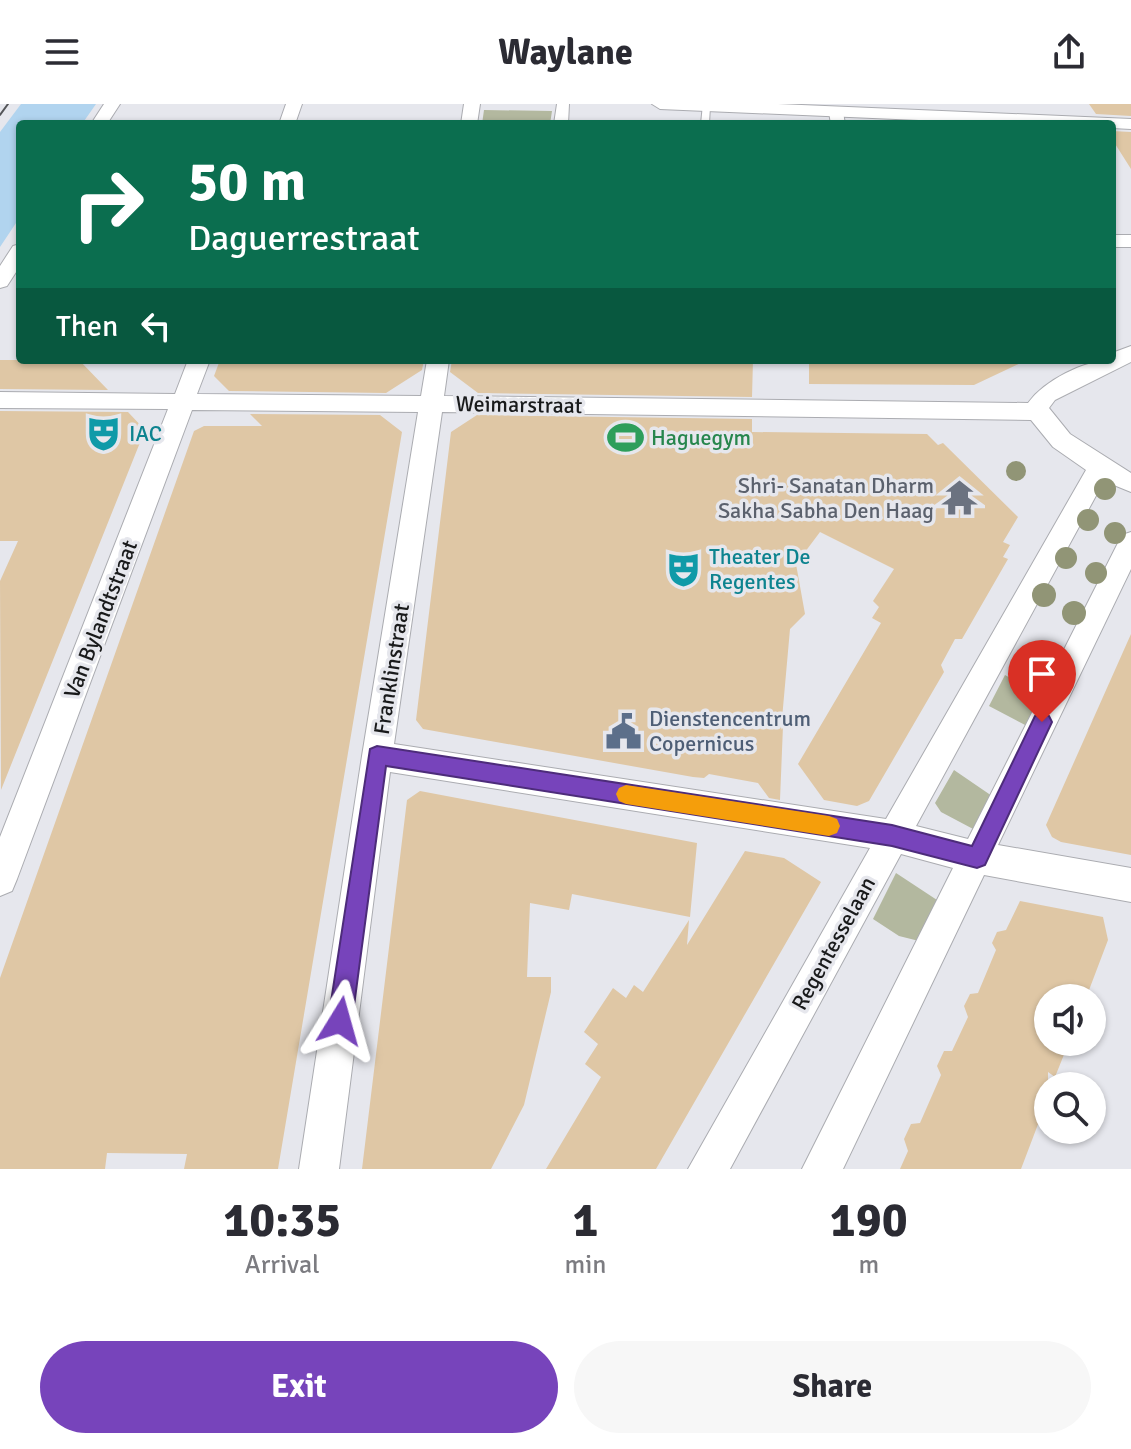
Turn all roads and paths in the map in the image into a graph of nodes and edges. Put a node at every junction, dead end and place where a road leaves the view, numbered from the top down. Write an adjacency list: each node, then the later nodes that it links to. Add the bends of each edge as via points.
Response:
1 (660, 104): 2 (street)
2 (713, 110): 4 (street)
3 (975, 115): 4 (street); 5 (street)
4 (837, 118)
5 (1062, 120)
6 (16, 256): 7 (street)
7 (0, 282)
8 (198, 364): 12 (street, Van Bylandtstraat)
9 (437, 364): 13 (street, Franklinstraat)
10 (1108, 364): 14 (street, via 1047,394)
11 (0, 400): 12 (street, Weimarstraat)
12 (184, 400): 13 (street, Weimarstraat); 22 (street, Van Bylandtstraat)
13 (432, 403): 14 (street, Weimarstraat); 19 (street, Franklinstraat)
14 (1038, 412): 15 (street, via 1058,436)
15 (1100, 467): 16 (street); 20 (street, Regentesselaan)
16 (1131, 483)
17 (1131, 542): 18 (street)
18 (1119, 592): 21 (street)
19 (377, 756): 20 (street); 24 (street, Franklinstraat)
20 (892, 836): 21 (street); 25 (street, Regentesselaan)
21 (977, 858): 23 (street); 26 (street)
22 (0, 879)
23 (1131, 885)
24 (319, 1169)
25 (708, 1169)
26 (822, 1169)

